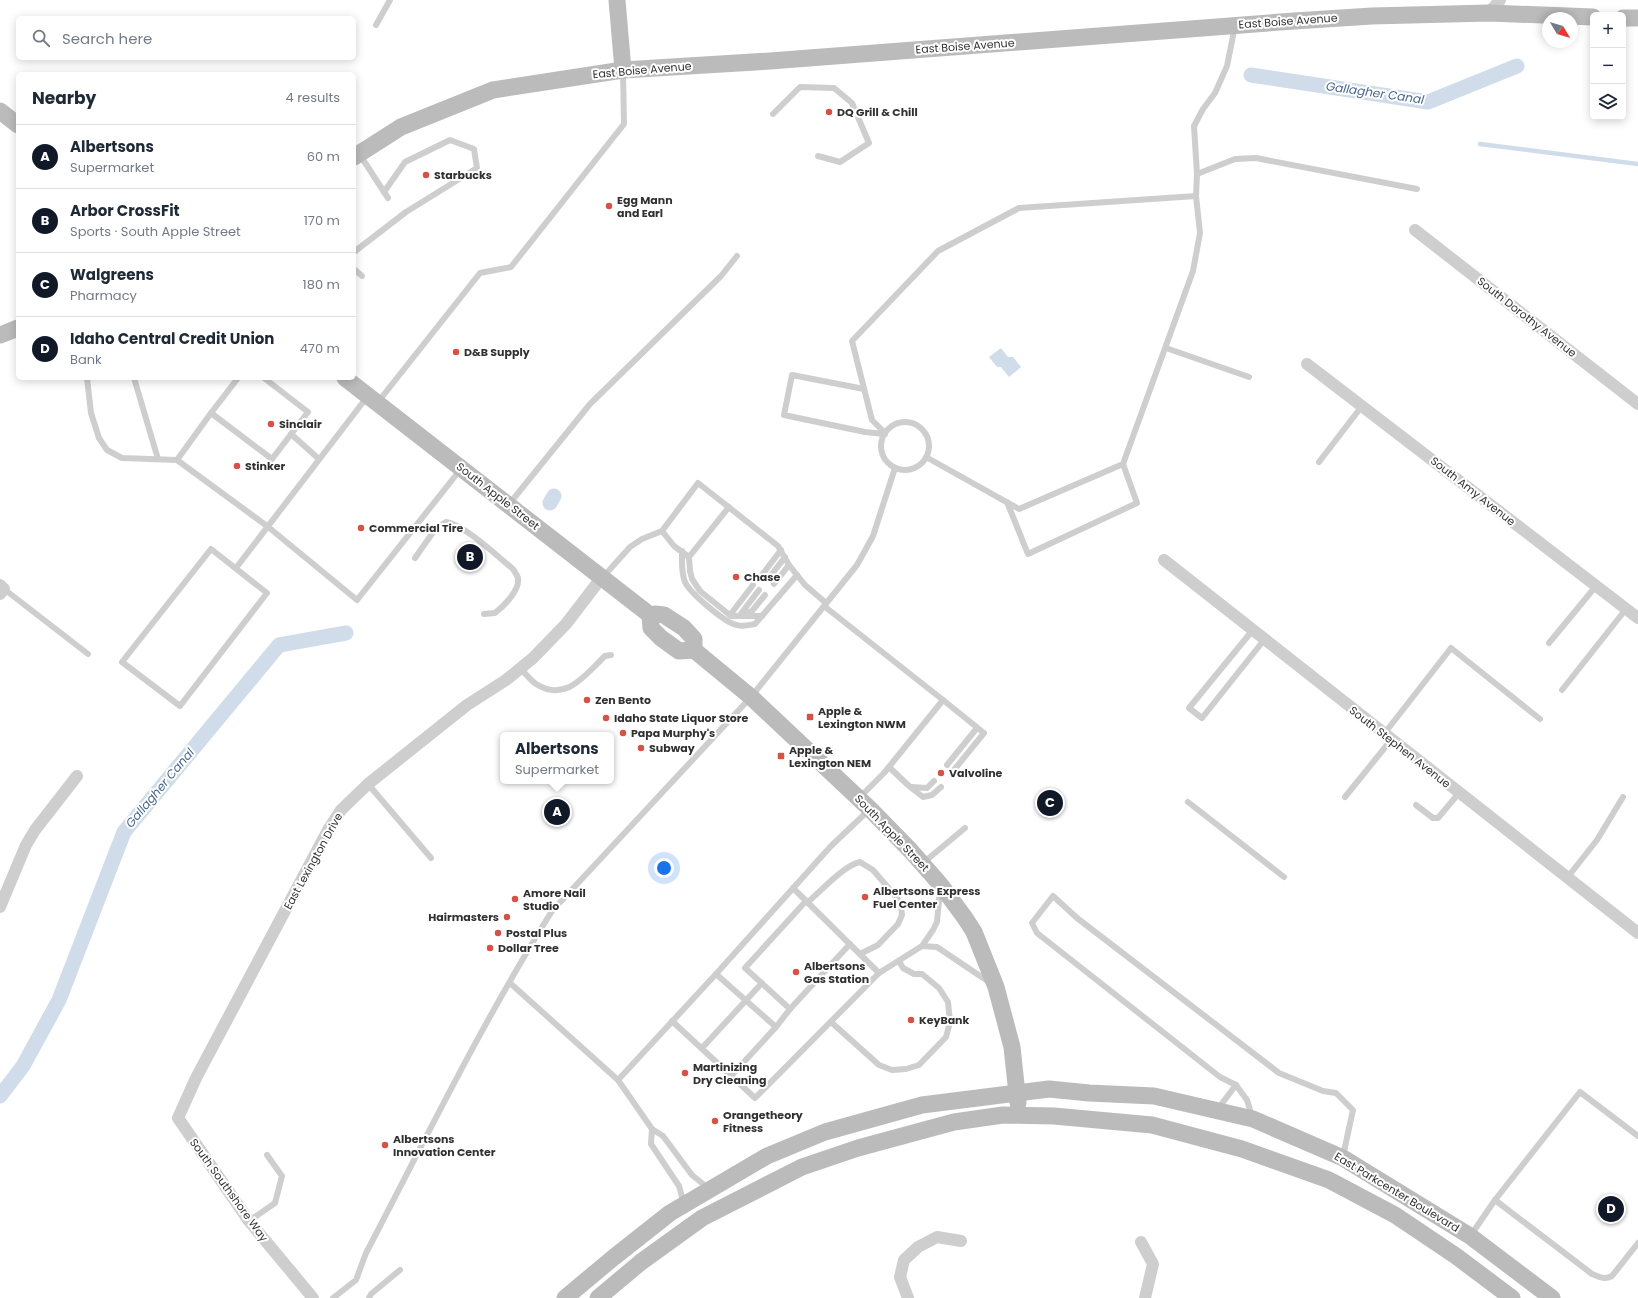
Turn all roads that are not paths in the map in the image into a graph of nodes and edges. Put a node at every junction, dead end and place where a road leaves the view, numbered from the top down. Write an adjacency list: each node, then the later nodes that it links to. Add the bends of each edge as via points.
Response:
1 (390, 0): 8 (lane)
2 (616, 0): 10 (main road)
3 (1500, 0): 4 (street)
4 (1489, 13): 5 (main road, East Boise Avenue); 9 (main road, East Boise Avenue, via 1372,16)
5 (1590, 17)
6 (1626, 18): 7 (main road)
7 (1638, 18)
8 (376, 25)
9 (1235, 25): 10 (main road, East Boise Avenue); 16 (lane, via 1227,66 1216,93 1194,126)
10 (623, 70): 14 (main road, East Boise Avenue, via 494,90 401,127); 37 (lane, via 624,124 511,267 480,274)
11 (0, 111): 13 (main road)
12 (773, 114): 15 (lane, via 800,87 834,88 852,103 869,143 840,162)
13 (16, 123)
14 (356, 155): 18 (lane)
15 (818, 156)
16 (1198, 174): 17 (lane, via 1235,159 1256,158); 19 (lane)
17 (1417, 189)
18 (384, 192): 20 (lane); 22 (lane, via 405,162 450,140 474,150 477,168 406,212)
19 (1196, 196): 28 (lane, via 1200,233 1193,272); 36 (lane, via 1019,208 938,252 852,341)
20 (388, 198)
21 (1415, 230): 38 (street, South Dorothy Avenue)
22 (356, 250)
23 (737, 256): 52 (lane, via 721,276 590,404)
24 (356, 271): 25 (lane)
25 (362, 276)
26 (16, 329): 27 (main road)
27 (0, 335)
28 (1166, 348): 30 (lane); 48 (lane)
29 (1307, 364): 39 (street, South Amy Avenue)
30 (1249, 376)
31 (87, 380): 44 (lane, via 91,414 99,438 107,450 122,458)
32 (135, 380): 44 (lane)
33 (236, 380): 40 (lane)
34 (267, 380): 41 (lane, via 308,412)
35 (348, 380): 37 (main road, South Apple Street)
36 (864, 390): 42 (lane, via 872,420); 42 (lane, via 792,375 784,415)
37 (373, 400): 45 (lane); 49 (main road, South Apple Street)
38 (1638, 404)
39 (1362, 406): 47 (lane); 70 (street, South Amy Avenue)
40 (211, 413): 41 (lane, via 272,459); 46 (lane)
41 (291, 434): 45 (lane)
42 (885, 434): 43 (lane, via 898,423 914,424 926,434 929,449); 50 (lane, via 881,449 884,457)
43 (926, 457): 50 (lane, via 910,469); 51 (lane)
44 (158, 459): 46 (lane)
45 (320, 459): 54 (lane)
46 (177, 460): 54 (lane)
47 (1319, 462)
48 (1123, 464): 51 (lane, via 1019,509); 51 (lane, via 1137,503 1028,554)
49 (462, 468): 52 (main road, South Apple Street); 54 (lane, via 357,600)
50 (896, 468): 74 (lane, via 873,536 857,565)
51 (1007, 502)
52 (509, 505): 66 (main road, South Apple Street)
53 (729, 507): 55 (lane, via 698,483); 56 (lane); 58 (lane)
54 (267, 526): 63 (lane)
55 (662, 531): 57 (lane, via 674,546); 66 (lane, via 630,547)
56 (781, 550): 59 (lane); 64 (lane)
57 (682, 551): 58 (lane); 79 (lane, via 682,572 694,595 738,626 755,624)
58 (689, 557): 77 (lane, via 695,585)
59 (785, 557): 62 (lane); 67 (lane)
60 (414, 558): 76 (lane, via 436,528 446,522 463,529 513,569 518,577 518,585 508,602 495,613)
61 (1164, 560): 81 (street, South Stephen Avenue)
62 (789, 565): 65 (lane); 68 (lane)
63 (236, 568): 63 (lane, via 211,549 122,662 180,706 267,593)
64 (762, 575)
65 (797, 575): 74 (lane); 79 (lane)
66 (602, 577): 86 (street, East Lexington Drive, via 566,624); 88 (main road, South Apple Street, via 650,615 664,615 684,628 694,639 694,650)
67 (768, 579)
68 (774, 584)
69 (753, 585): 77 (lane)
70 (1596, 586): 75 (street, South Amy Avenue); 83 (lane)
71 (1, 589): 84 (lane)
72 (759, 590): 78 (lane)
73 (765, 595): 78 (lane, via 752,611)
74 (825, 604): 88 (lane); 89 (lane)
75 (1626, 609): 80 (street, South Amy Avenue); 87 (lane)
76 (484, 614)
77 (730, 615): 78 (lane)
78 (739, 616): 79 (lane)
79 (762, 616)
80 (1638, 618)
81 (1252, 631): 82 (street, South Stephen Avenue); 82 (lane, via 1189,708 1202,718)
82 (1264, 640): 92 (street, South Stephen Avenue)
83 (1549, 643)
84 (88, 654)
85 (611, 655): 86 (lane, via 605,656 574,686 567,689 547,688 536,684)
86 (520, 668): 98 (street, East Lexington Drive, via 467,705)
87 (1562, 690)
88 (750, 697): 105 (main road, South Apple Street); 123 (lane, via 552,911)
89 (943, 700): 91 (lane); 94 (lane)
90 (1540, 719): 92 (lane, via 1451,648)
91 (977, 728): 93 (lane); 95 (lane, via 984,733)
92 (1387, 737): 101 (street, South Stephen Avenue); 102 (lane)
93 (947, 764)
94 (889, 767): 99 (lane); 105 (lane)
95 (954, 770)
96 (77, 776): 115 (street, via 26,845)
97 (934, 781): 99 (lane, via 927,788)
98 (368, 784): 108 (lane); 138 (street, East Lexington Drive, via 341,810 328,830 196,1078)
99 (909, 786): 100 (lane, via 923,797 932,795)
100 (941, 787)
101 (1459, 793): 106 (lane, via 1438,818 1433,818); 111 (street, South Stephen Avenue)
102 (1346, 797)
103 (1623, 798): 111 (lane, via 1597,840)
104 (1188, 802): 110 (lane)
105 (865, 803): 109 (main road, South Apple Street); 113 (lane)
106 (1416, 805)
107 (965, 828): 109 (lane)
108 (432, 858)
109 (922, 864): 112 (main road, South Apple Street)
110 (1284, 878)
111 (1567, 878): 116 (street, South Stephen Avenue)
112 (940, 884): 118 (lane, via 936,922); 125 (main road, South Apple Street, via 974,932)
113 (793, 888): 114 (lane); 122 (lane)
114 (807, 901): 117 (lane); 119 (lane, via 854,863 860,862 873,870 897,898 902,915 898,924 878,945); 124 (lane, via 745,968)
115 (0, 905)
116 (1638, 933)
117 (850, 944): 119 (lane); 127 (lane)
118 (922, 946): 120 (lane); 125 (lane, via 937,947)
119 (860, 954): 121 (lane)
120 (899, 960): 121 (lane); 129 (lane, via 903,968 914,974 922,974 939,988 948,1002 950,1022 946,1037 919,1065 892,1070 879,1065)
121 (879, 973): 129 (lane)
122 (716, 974): 126 (lane); 128 (lane)
123 (510, 983): 133 (lane); 154 (lane, via 366,1253 356,1280)
124 (762, 984): 126 (lane); 127 (lane)
125 (996, 987): 135 (main road, South Apple Street, via 1012,1047)
126 (746, 1000): 130 (lane); 131 (lane)
127 (790, 1009): 130 (lane)
128 (672, 1021): 131 (lane); 133 (lane)
129 (831, 1022): 132 (lane, via 755,1098)
130 (776, 1027): 132 (lane)
131 (702, 1048): 132 (lane)
132 (732, 1075)
133 (618, 1080): 140 (lane)
134 (1236, 1084): 136 (lane); 139 (lane, via 1247,1100); 143 (lane, via 1220,1077 1037,933 1032,923 1053,896 1077,918 1279,1073 1323,1091 1336,1093 1353,1110)
135 (1017, 1092): 136 (main road, East Parkcenter Boulevard, via 1049,1089 1154,1096); 137 (main road, South Apple Street); 144 (main road, East Parkcenter Boulevard, via 922,1105 825,1132 767,1156)
136 (1217, 1110): 139 (main road, East Parkcenter Boulevard)
137 (1020, 1115): 157 (main road, East Parkcenter Boulevard, via 954,1122 858,1148 802,1167 702,1218 641,1262); 160 (main road, East Parkcenter Boulevard, via 1152,1125 1242,1149 1329,1180 1395,1215)
138 (178, 1118): 147 (street, South Southshore Way)
139 (1253, 1119): 143 (main road, East Parkcenter Boulevard)
140 (652, 1129): 144 (lane, via 663,1136 692,1175); 146 (lane, via 651,1144 679,1186)
141 (1638, 1136): 145 (lane, via 1580,1092)
142 (267, 1155): 147 (lane, via 282,1176 275,1203)
143 (1343, 1158): 148 (main road, East Parkcenter Boulevard)
144 (710, 1189): 146 (main road, East Parkcenter Boulevard)
145 (1495, 1200): 148 (lane); 151 (lane, via 1592,1274 1601,1278 1612,1276)
146 (684, 1204): 156 (main road, East Parkcenter Boulevard, via 612,1258)
147 (249, 1221): 153 (street, South Southshore Way)
148 (1470, 1236): 161 (main road, East Parkcenter Boulevard)
149 (962, 1242): 158 (street, via 937,1237 918,1247 904,1260 900,1277)
150 (1141, 1242): 159 (street, via 1153,1264)
151 (1638, 1243)
152 (400, 1270): 155 (lane)
153 (313, 1298)
154 (333, 1298)
155 (369, 1298)
156 (566, 1298)
157 (598, 1298)
158 (908, 1298)
159 (1145, 1298)
160 (1512, 1298)
161 (1552, 1298)

